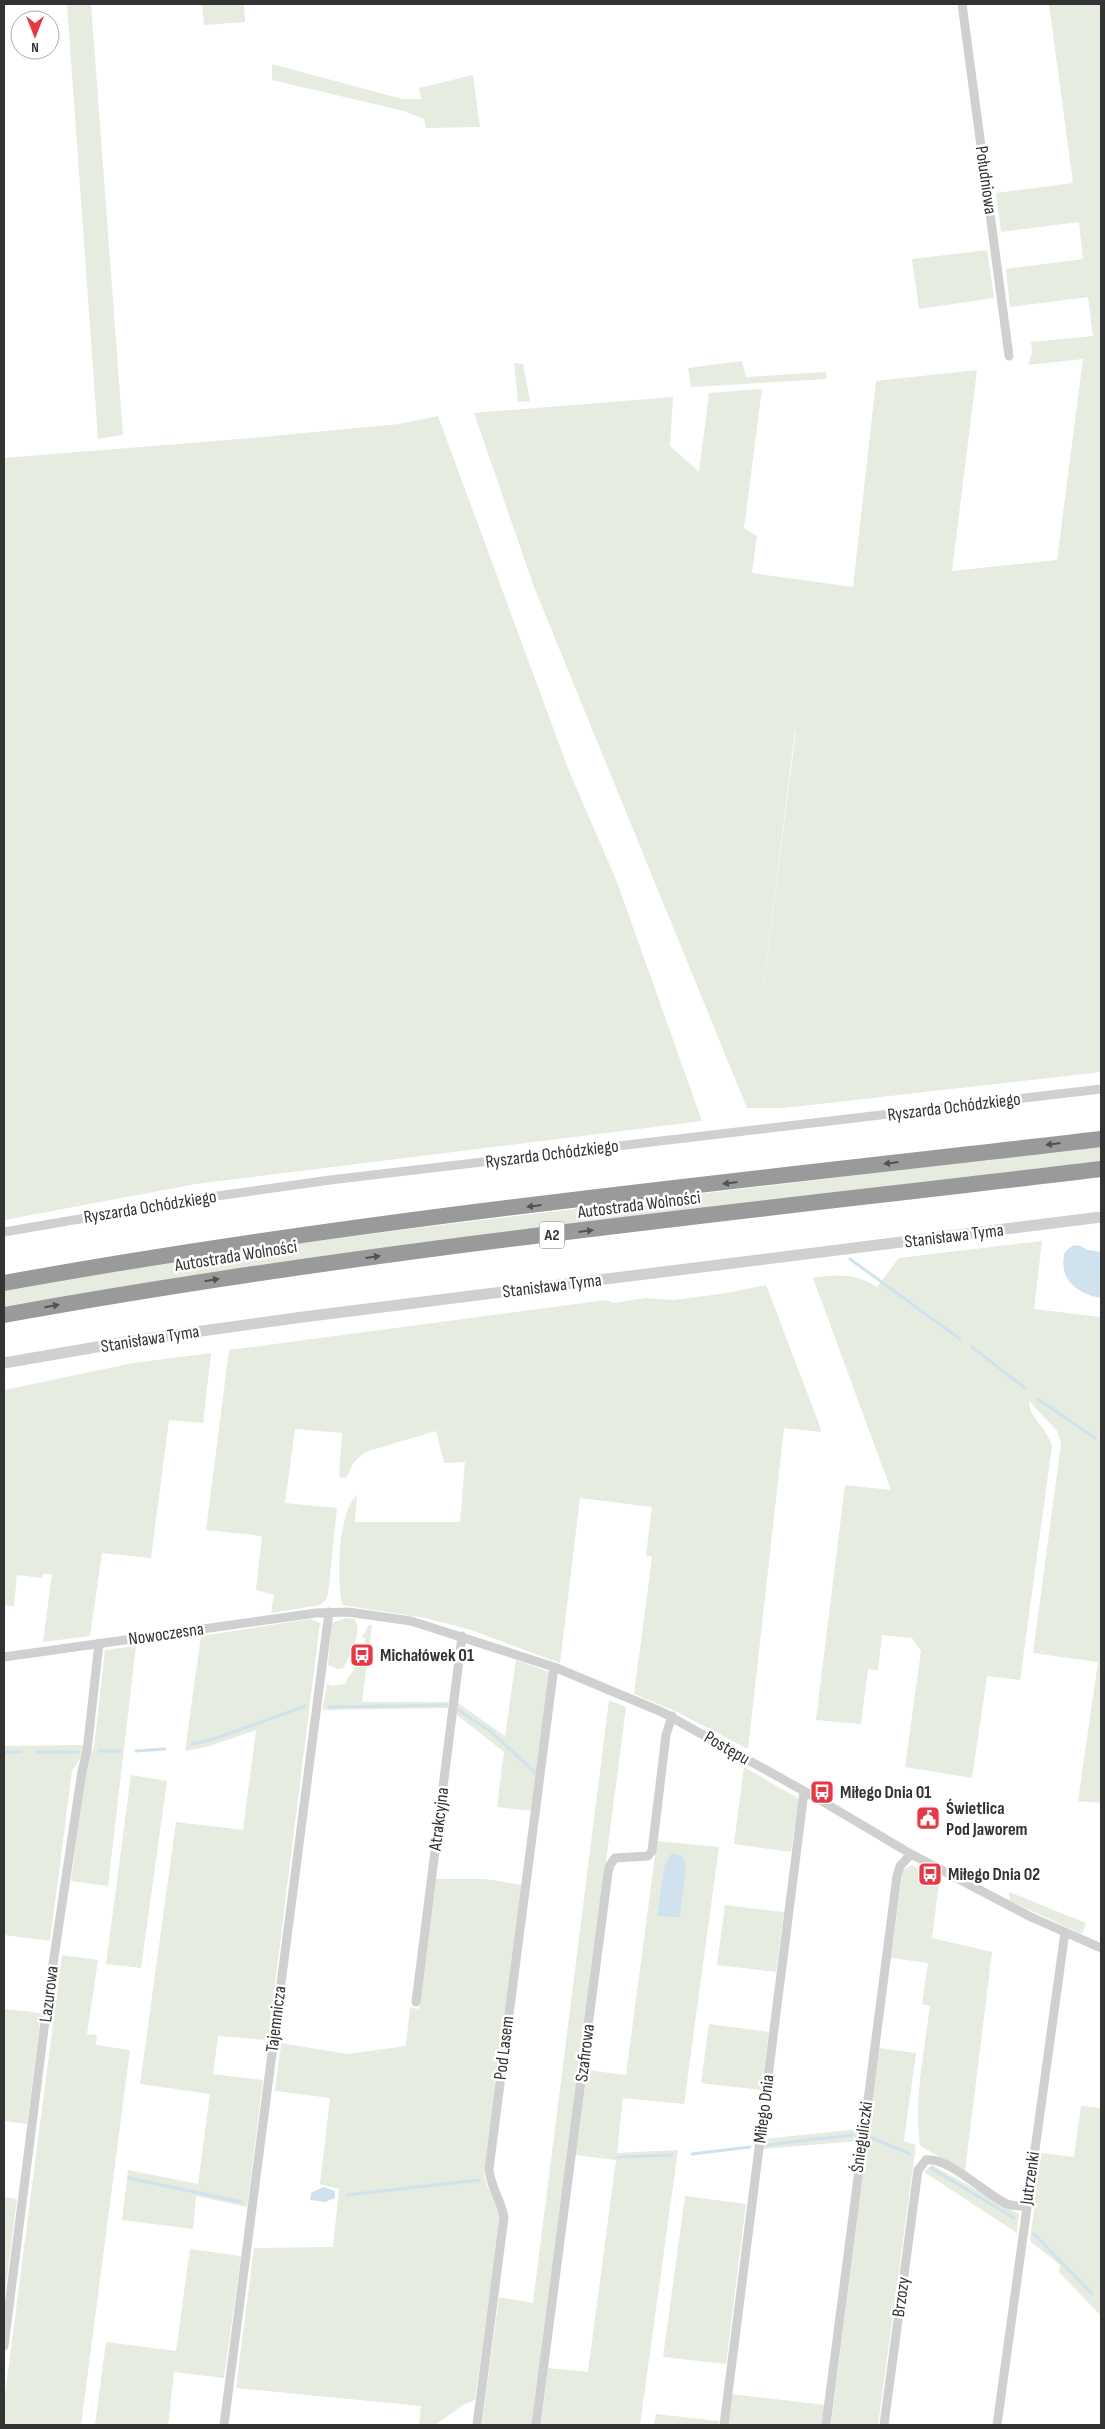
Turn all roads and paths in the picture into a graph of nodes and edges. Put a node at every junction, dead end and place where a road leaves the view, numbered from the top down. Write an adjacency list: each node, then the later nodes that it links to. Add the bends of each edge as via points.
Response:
1 (962, 4): 2 (street, Południowa)
2 (1009, 356)
3 (1101, 1089): 7 (street, Ryszarda Ochódzkiego, via 330,1180)
4 (1101, 1139): 8 (highway, Autostrada Wolności / A2, one-way to 8, via 370,1226 216,1247)
5 (1101, 1170): 9 (highway, Autostrada Wolności / A2, one-way to 5, via 220,1278 374,1257)
6 (1101, 1217): 10 (street, Stanisława Tyma, via 284,1320 137,1340)
7 (4, 1232)
8 (4, 1283)
9 (4, 1315)
10 (4, 1363)
11 (329, 1612): 12 (street, Postępu, via 411,1621); 13 (street, Nowoczesna); 24 (street, Tajemnicza)
12 (462, 1636): 15 (street, Postępu); 21 (street, Atrakcyjna)
13 (99, 1643): 14 (street, Nowoczesna); 23 (street, Lazurowa, via 87,1751 48,1997)
14 (4, 1656)
15 (554, 1667): 16 (street, Postępu); 25 (street, Pod Lasem, via 488,2169 504,2216)
16 (672, 1716): 17 (street, Postępu); 26 (street, Szafirowa, via 666,1735 652,1851 641,1858 615,1858 608,1873)
17 (804, 1792): 18 (street, Postępu); 27 (street, Miłego Dnia)
18 (911, 1854): 19 (street, Postępu); 28 (street, Śnieguliczki, via 900,1866 897,1876)
19 (1065, 1932): 20 (street, Postępu); 22 (street, Jutrzenki)
20 (1101, 1948)
21 (416, 2002)
22 (1026, 2206): 29 (street, Brzozy, via 1008,2205 932,2159 926,2160 918,2170); 30 (street, Jutrzenki)
23 (4, 2346)
24 (224, 2425)
25 (477, 2425)
26 (536, 2425)
27 (724, 2425)
28 (826, 2425)
29 (884, 2425)
30 (997, 2425)

